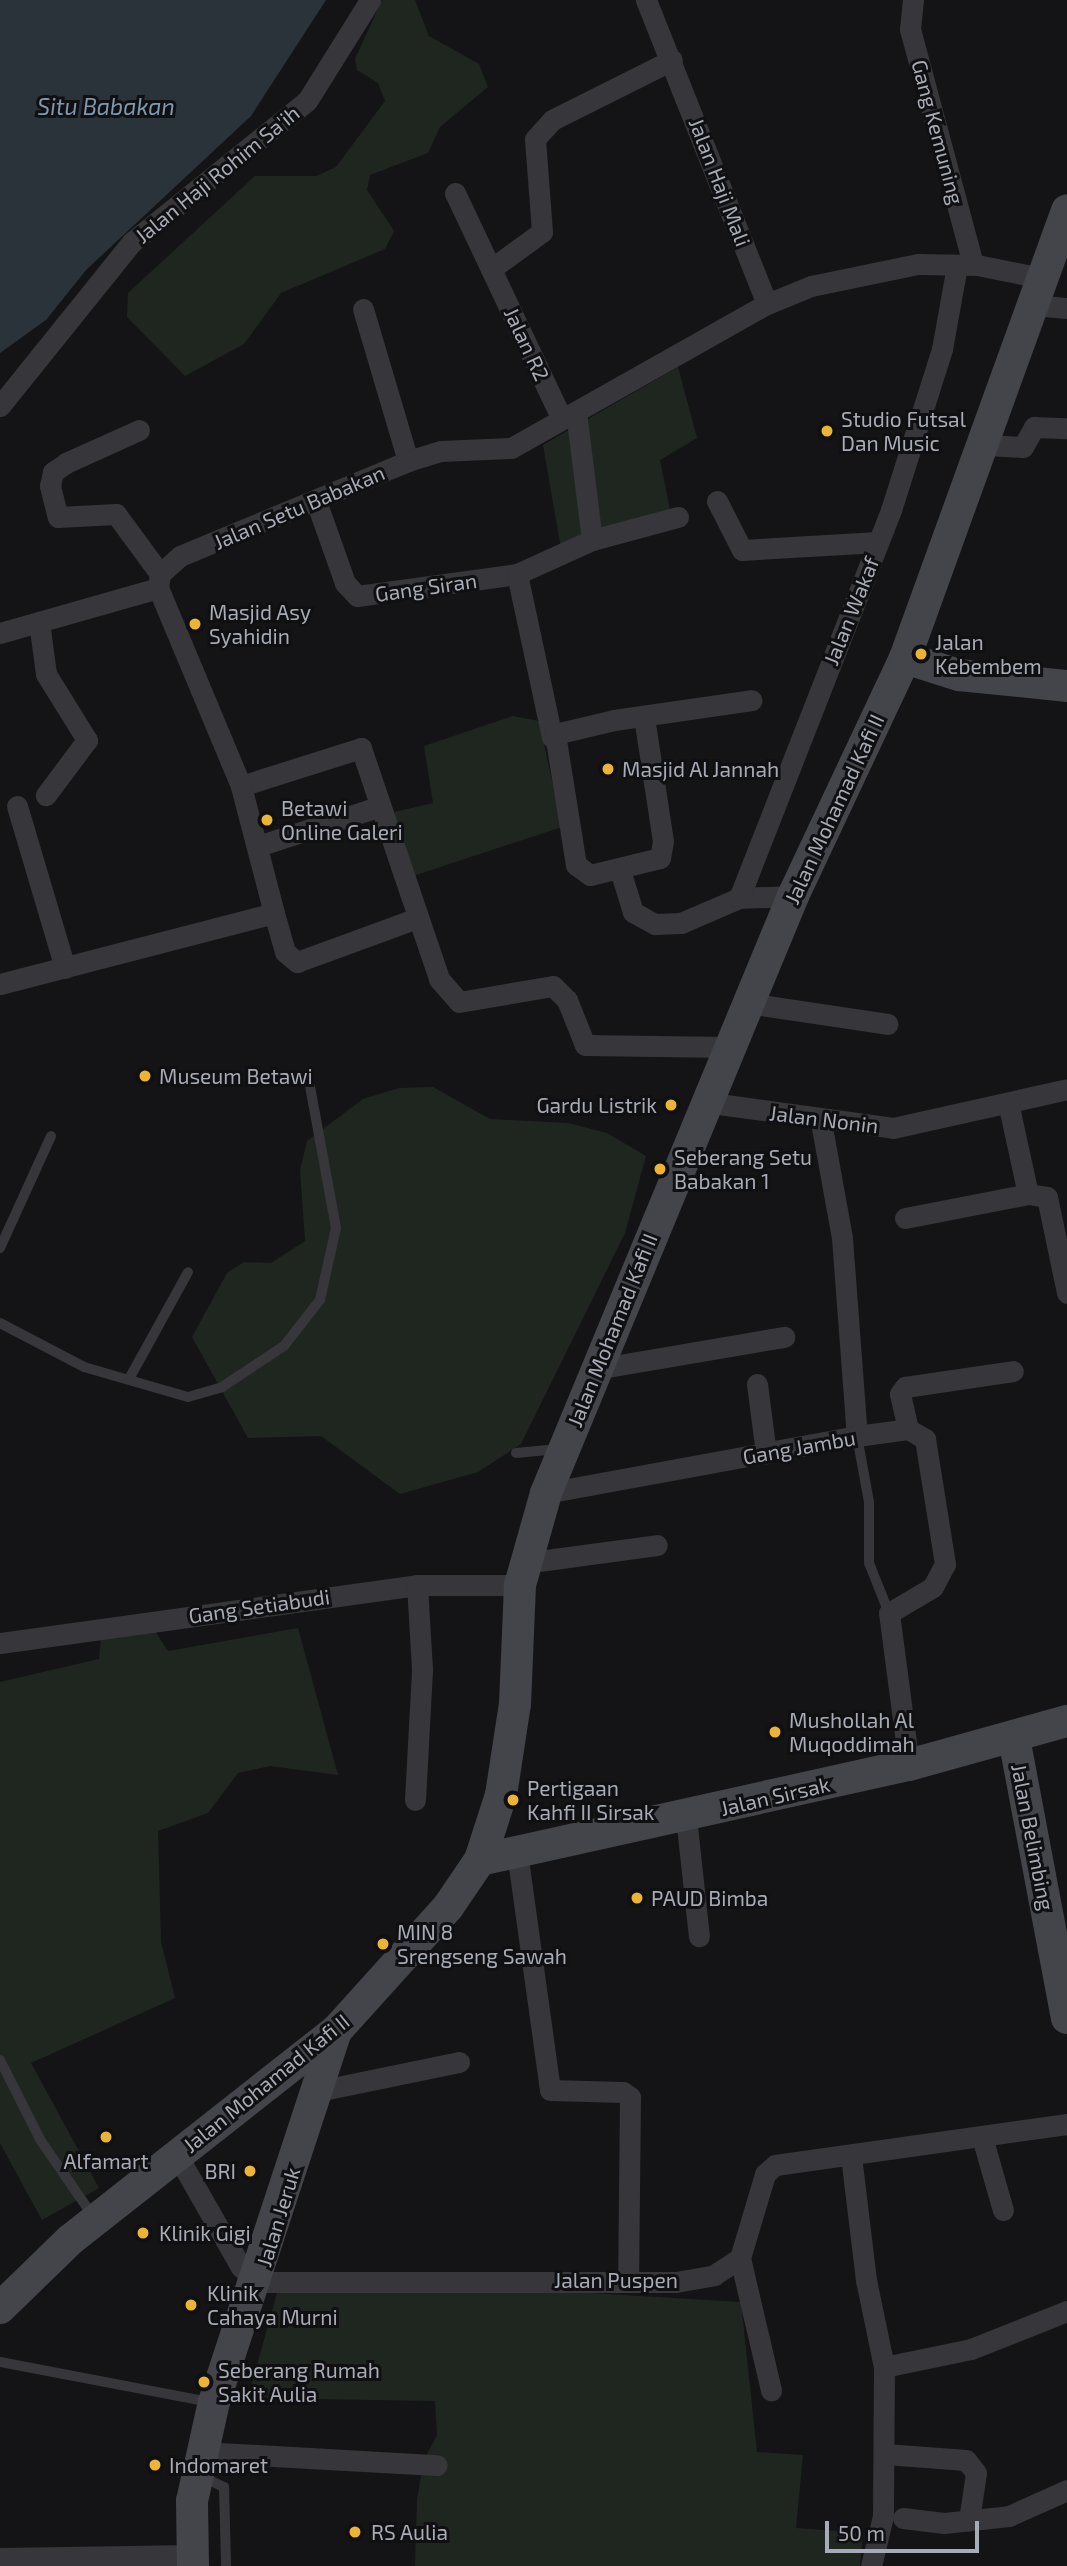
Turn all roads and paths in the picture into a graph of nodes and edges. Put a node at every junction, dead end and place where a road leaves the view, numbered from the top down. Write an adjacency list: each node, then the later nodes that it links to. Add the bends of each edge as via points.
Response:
1 (370, 0): 13 (street, Jalan Haji Rohim Sa'ih, via 307,101 132,242)
2 (646, 0): 4 (street, Jalan Haji Mali)
3 (913, 0): 7 (street, Gang Kemuning, via 910,29)
4 (673, 60): 8 (street, via 552,120 535,139 542,232); 10 (street, Jalan Haji Mali)
5 (455, 193): 8 (street, Jalan R2)
6 (1067, 210): 9 (main road, Jalan Mohamad Kafi II)
7 (969, 265): 9 (street, Jalan Setu Babakan); 10 (street, Jalan Setu Babakan, via 918,264 811,286); 23 (street, Jalan Wakaf)
8 (491, 269): 14 (street, Jalan R2)
9 (1029, 285): 11 (street, Jalan Setu Babakan); 17 (main road, Jalan Mohamad Kafi II)
10 (767, 304): 14 (street, Jalan Setu Babakan)
11 (1067, 308)
12 (363, 309): 18 (street)
13 (0, 406)
14 (569, 415): 18 (street, Jalan Setu Babakan, via 511,448 441,451); 22 (street)
15 (1067, 428): 17 (street, via 1034,427 1023,447)
16 (139, 430): 25 (street, via 66,463 53,472 51,486 58,517 116,514)
17 (986, 445): 28 (main road, Jalan Mohamad Kafi II)
18 (408, 461): 19 (street, Jalan Setu Babakan)
19 (316, 501): 24 (street, Gang Siran, via 345,583 357,596); 25 (street, Jalan Setu Babakan, via 180,556)
20 (717, 501): 23 (street, via 742,550)
21 (678, 517): 22 (street, Gang Siran)
22 (592, 540): 24 (street, Gang Siran)
23 (878, 542): 40 (street, Jalan Wakaf)
24 (517, 574): 32 (street)
25 (159, 581): 26 (street); 33 (street)
26 (39, 622): 27 (street); 34 (street, via 46,674 87,740)
27 (0, 633)
28 (905, 658): 29 (main road, via 959,675); 39 (main road, Jalan Mohamad Kafi II)
29 (1067, 686)
30 (752, 700): 31 (street)
31 (644, 717): 32 (street); 38 (street, via 663,841 660,859)
32 (552, 737): 38 (street, via 576,864 590,875)
33 (241, 786): 36 (street, via 359,747); 37 (street)
34 (46, 794)
35 (17, 806): 43 (street)
36 (379, 807): 37 (street); 42 (street)
37 (258, 846): 41 (street)
38 (620, 870): 40 (street, via 633,912 655,924 681,923)
39 (788, 896): 40 (street); 45 (main road, Jalan Mohamad Kafi II)
40 (745, 898)
41 (274, 913): 42 (street, via 285,952 297,962); 43 (street)
42 (417, 918): 47 (street, via 439,979 459,1002 553,986 567,1000 585,1045)
43 (65, 968): 44 (street)
44 (0, 984)
45 (747, 1003): 46 (street); 47 (main road, Jalan Mohamad Kafi II)
46 (887, 1024)
47 (719, 1047): 50 (main road, Jalan Mohamad Kafi II)
48 (310, 1087): 63 (lane, via 336,1228 320,1300 284,1346 222,1387 188,1397)
49 (1067, 1090): 51 (street, Jalan Nonin)
50 (704, 1102): 52 (street, Jalan Nonin); 61 (main road, Jalan Mohamad Kafi II)
51 (1009, 1107): 52 (street, Jalan Nonin, via 893,1128); 54 (street)
52 (821, 1122): 66 (street, via 842,1238)
53 (51, 1136): 56 (lane)
54 (1028, 1194): 55 (street); 58 (street, via 1046,1197)
55 (905, 1218)
56 (0, 1248)
57 (188, 1272): 63 (lane)
58 (1067, 1293)
59 (0, 1323): 63 (lane, via 84,1367)
60 (784, 1337): 61 (street)
61 (596, 1369): 67 (main road, Jalan Mohamad Kafi II)
62 (1013, 1371): 65 (street, via 905,1387 901,1394)
63 (129, 1379)
64 (757, 1384): 69 (street)
65 (908, 1429): 66 (street, Gang Jambu); 74 (street, via 925,1439 945,1564 933,1587)
66 (857, 1436): 69 (street, Gang Jambu); 74 (lane, via 869,1503 869,1563)
67 (564, 1449): 68 (lane); 70 (main road, Jalan Mohamad Kafi II)
68 (516, 1453)
69 (766, 1453): 70 (street, Gang Jambu)
70 (546, 1493): 72 (main road, Jalan Mohamad Kafi II)
71 (657, 1545): 72 (street, Gang Setiabudi)
72 (522, 1574): 73 (street, Gang Setiabudi); 82 (main road, Jalan Mohamad Kafi II, via 515,1704 501,1795)
73 (416, 1585): 75 (street, Gang Setiabudi); 79 (street, via 422,1669)
74 (890, 1613): 78 (street)
75 (0, 1643)
76 (1067, 1721): 77 (main road, Jalan Sirsak)
77 (1014, 1738): 78 (main road, Jalan Sirsak); 84 (main road, Jalan Belimbing)
78 (909, 1765): 80 (main road, Jalan Sirsak)
79 (415, 1800)
80 (686, 1817): 81 (main road, Jalan Sirsak); 83 (street)
81 (517, 1852): 82 (main road, Jalan Sirsak); 96 (street, via 550,2090 630,2097)
82 (480, 1860): 85 (main road, Jalan Mohamad Kafi II, via 448,1907)
83 (699, 1936)
84 (1067, 2018)
85 (336, 2031): 88 (main road, Jalan Jeruk); 91 (main road, Jalan Mohamad Kafi II)
86 (0, 2060): 94 (lane, via 41,2141)
87 (459, 2062): 88 (street)
88 (318, 2091): 97 (main road, Jalan Jeruk)
89 (1067, 2124): 90 (street)
90 (982, 2137): 92 (street); 93 (street)
91 (177, 2155): 94 (main road, Jalan Mohamad Kafi II); 97 (street, via 241,2267)
92 (851, 2156): 95 (street, via 769,2170); 101 (street)
93 (1003, 2210)
94 (95, 2220): 98 (main road, Jalan Mohamad Kafi II)
95 (740, 2258): 96 (street, Jalan Puspen, via 699,2279); 102 (street)
96 (628, 2278): 97 (street, Jalan Puspen)
97 (257, 2282): 103 (main road, Jalan Jeruk)
98 (0, 2308)
99 (1067, 2311): 101 (street, via 971,2349)
100 (0, 2362): 103 (lane)
101 (884, 2368): 104 (street)
102 (771, 2390)
103 (214, 2402): 105 (main road, Jalan Jeruk)
104 (885, 2454): 109 (street, via 966,2460 975,2473); 113 (street, via 883,2516)
105 (199, 2463): 106 (street); 111 (main road, Jalan Jeruk); 112 (lane, via 224,2487)
106 (437, 2465)
107 (1067, 2490): 109 (street, via 1009,2516)
108 (903, 2518): 109 (street)
109 (970, 2520)
110 (0, 2558): 111 (street)
111 (192, 2560)
112 (226, 2566)
113 (871, 2566)

